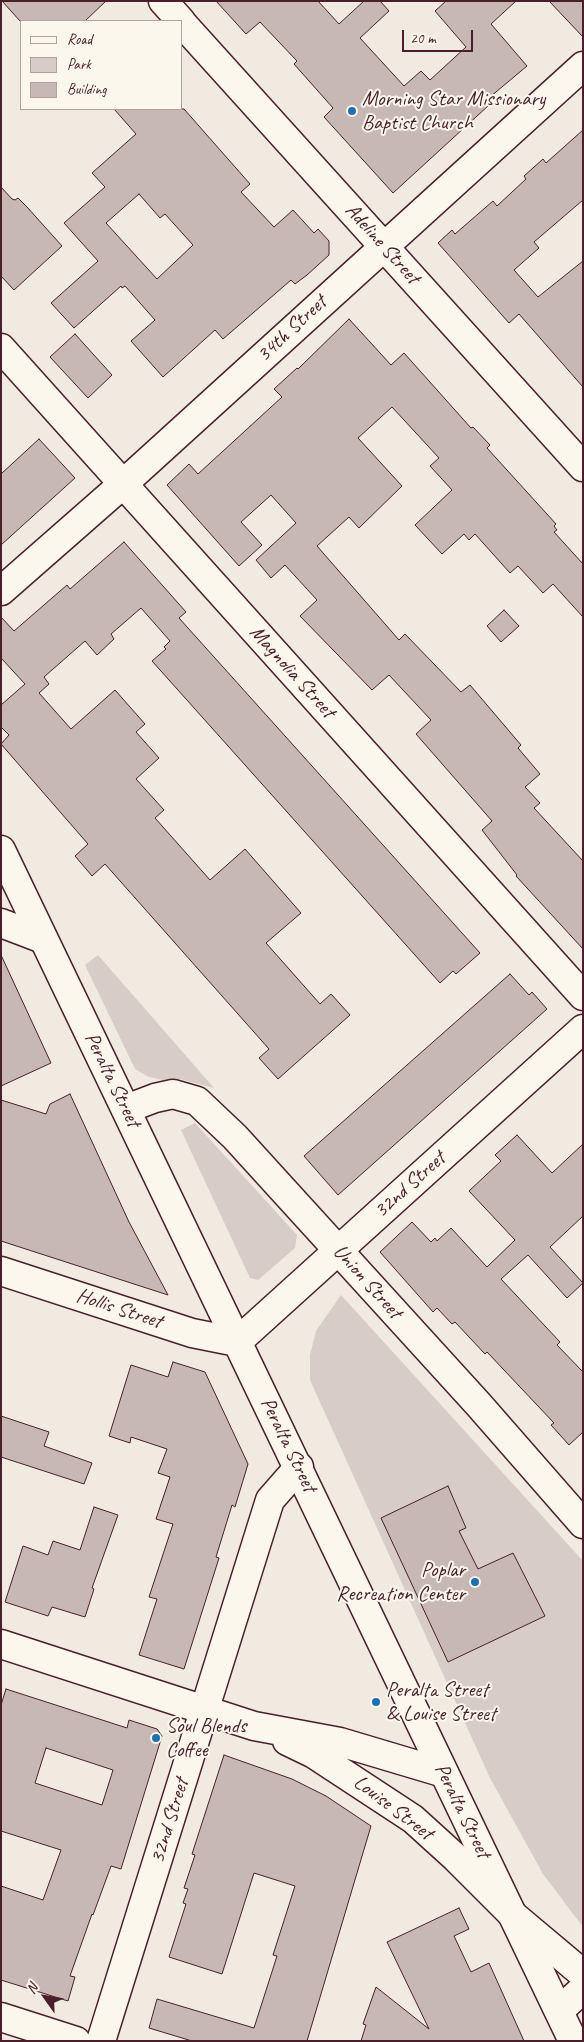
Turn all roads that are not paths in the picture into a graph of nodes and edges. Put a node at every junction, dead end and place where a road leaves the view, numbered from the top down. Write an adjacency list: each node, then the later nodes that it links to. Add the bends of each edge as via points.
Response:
1 (162, 1): 2 (street, Adeline Street)
2 (179, 20)
3 (182, 23): 5 (street, Adeline Street)
4 (583, 66): 5 (street, 34th Street)
5 (383, 246): 7 (street, Adeline Street); 8 (street, 34th Street)
6 (1, 348): 8 (street, Magnolia Street)
7 (583, 467)
8 (123, 484): 9 (street, 34th Street); 13 (street, Magnolia Street)
9 (1, 591)
10 (1, 850): 12 (street, Peralta Street)
11 (1, 923): 12 (street)
12 (44, 939): 15 (street, Peralta Street)
13 (583, 996)
14 (583, 1029): 16 (street, 32nd Street)
15 (126, 1110): 16 (street, Union Street, via 173,1094 197,1101 236,1136); 18 (street, Peralta Street)
16 (338, 1250): 18 (street, 32nd Street); 20 (street, Union Street)
17 (1, 1270): 18 (street, Hollis Street, via 192,1333)
18 (237, 1342): 19 (street, Peralta Street)
19 (299, 1467): 22 (street, 32nd Street, via 270,1500); 24 (street, Peralta Street)
20 (583, 1524)
21 (1, 1644): 22 (street, Louise Street)
22 (204, 1711): 23 (street, Louise Street); 31 (street, 32nd Street)
23 (254, 1726): 24 (street, Louise Street, via 340,1742); 25 (street, Louise Street, via 314,1754 413,1819)
24 (444, 1773): 25 (street, Peralta Street)
25 (514, 1916): 26 (street); 28 (street, Peralta Street)
26 (583, 1974)
27 (583, 1989): 28 (street)
28 (559, 2011): 32 (street, Peralta Street)
29 (1, 2017): 30 (street)
30 (76, 2041)
31 (101, 2041)
32 (573, 2041)

